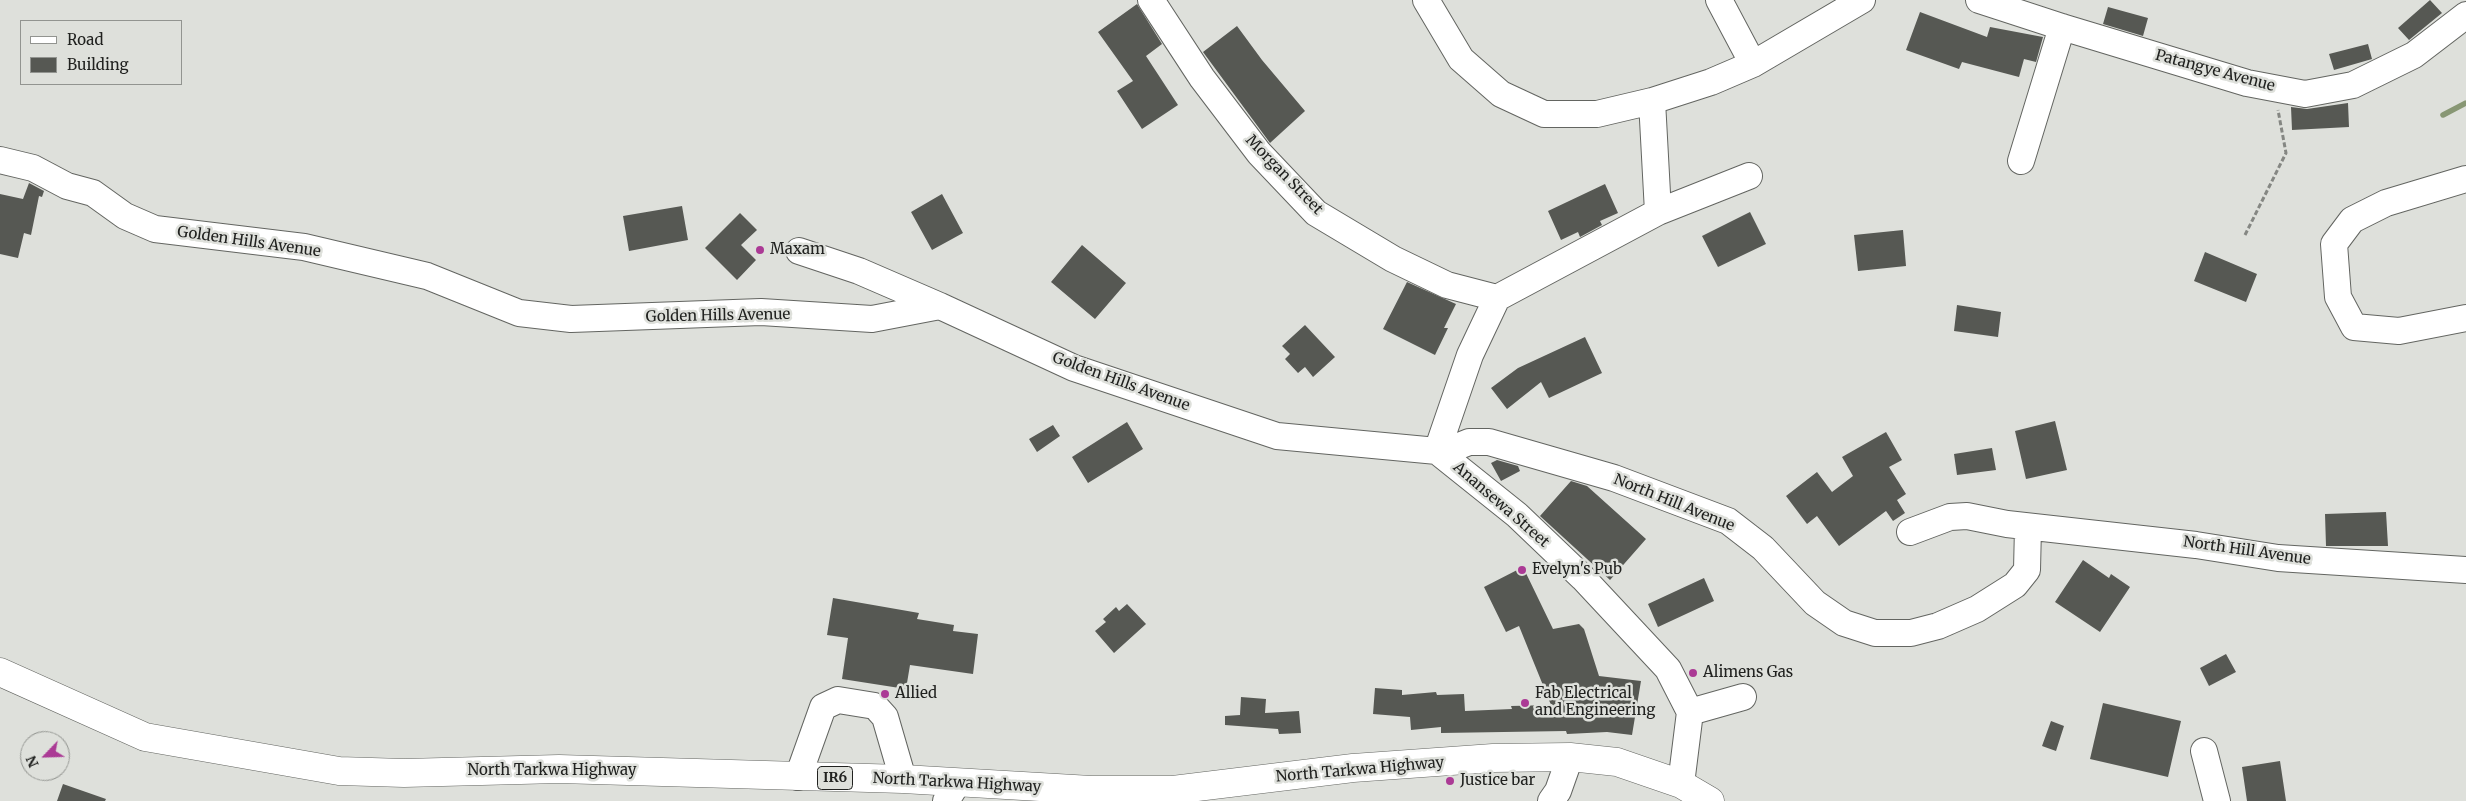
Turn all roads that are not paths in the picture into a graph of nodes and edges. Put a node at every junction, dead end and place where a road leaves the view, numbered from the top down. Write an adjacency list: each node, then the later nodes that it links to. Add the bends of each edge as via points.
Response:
1 (1151, 0): 16 (street, Morgan Street, via 1202,78 1259,153 1316,213 1393,260 1447,285)
2 (1426, 0): 9 (street, via 1461,59 1501,94 1544,114 1597,114)
3 (1719, 0): 8 (street)
4 (1862, 0): 8 (street)
5 (1979, 0): 7 (street, Patangye Avenue)
6 (2466, 15): 7 (street, Patangye Avenue, via 2414,55 2353,85 2305,94 2247,82)
7 (2062, 28): 11 (street)
8 (1753, 64): 9 (street)
9 (1652, 101): 14 (street)
10 (0, 160): 17 (street, Golden Hills Avenue, via 33,168 67,186 93,193 125,216 155,229 284,243 427,276 519,313 571,320 761,312 872,319)
11 (2021, 161)
12 (1749, 176): 14 (street)
13 (2466, 179): 18 (street, via 2386,203 2352,220 2334,244 2338,297 2354,327 2400,331)
14 (1658, 212): 16 (street)
15 (799, 251): 17 (street, via 859,271)
16 (1497, 298): 19 (street, via 1470,355)
17 (940, 306): 19 (street, Golden Hills Avenue, via 1074,368 1277,436)
18 (2466, 318)
19 (1437, 451): 20 (street, North Hill Avenue, via 1469,442 1489,442 1614,478 1728,521 1763,548 1814,603 1844,624 1875,633 1912,633 1938,626 1977,609 2015,585 2027,570); 25 (street, Anansewa Street, via 1517,515 1583,578 1668,669)
20 (2028, 527): 21 (street, North Hill Avenue, via 1967,516 1950,517); 22 (street, North Hill Avenue, via 2186,543 2278,558)
21 (1910, 532)
22 (2466, 570)
23 (0, 672): 28 (main road, North Tarkwa Highway / IR6, via 145,737 339,771 559,769)
24 (1743, 697): 25 (street)
25 (1690, 712): 30 (street)
26 (2204, 751): 34 (street)
27 (1570, 757): 30 (main road, North Tarkwa Highway / IR6, via 1617,762); 31 (main road, North Tarkwa Highway / IR6, via 1493,758 1353,768 1173,790); 32 (street)
28 (798, 777): 29 (main road, North Tarkwa Highway / IR6); 29 (street, via 823,707 838,700 875,706 885,717)
29 (902, 779): 31 (main road, North Tarkwa Highway / IR6)
30 (1681, 784): 33 (main road, North Tarkwa Highway / IR6)
31 (952, 792)
32 (1552, 801)
33 (1710, 801)
34 (2217, 801)

